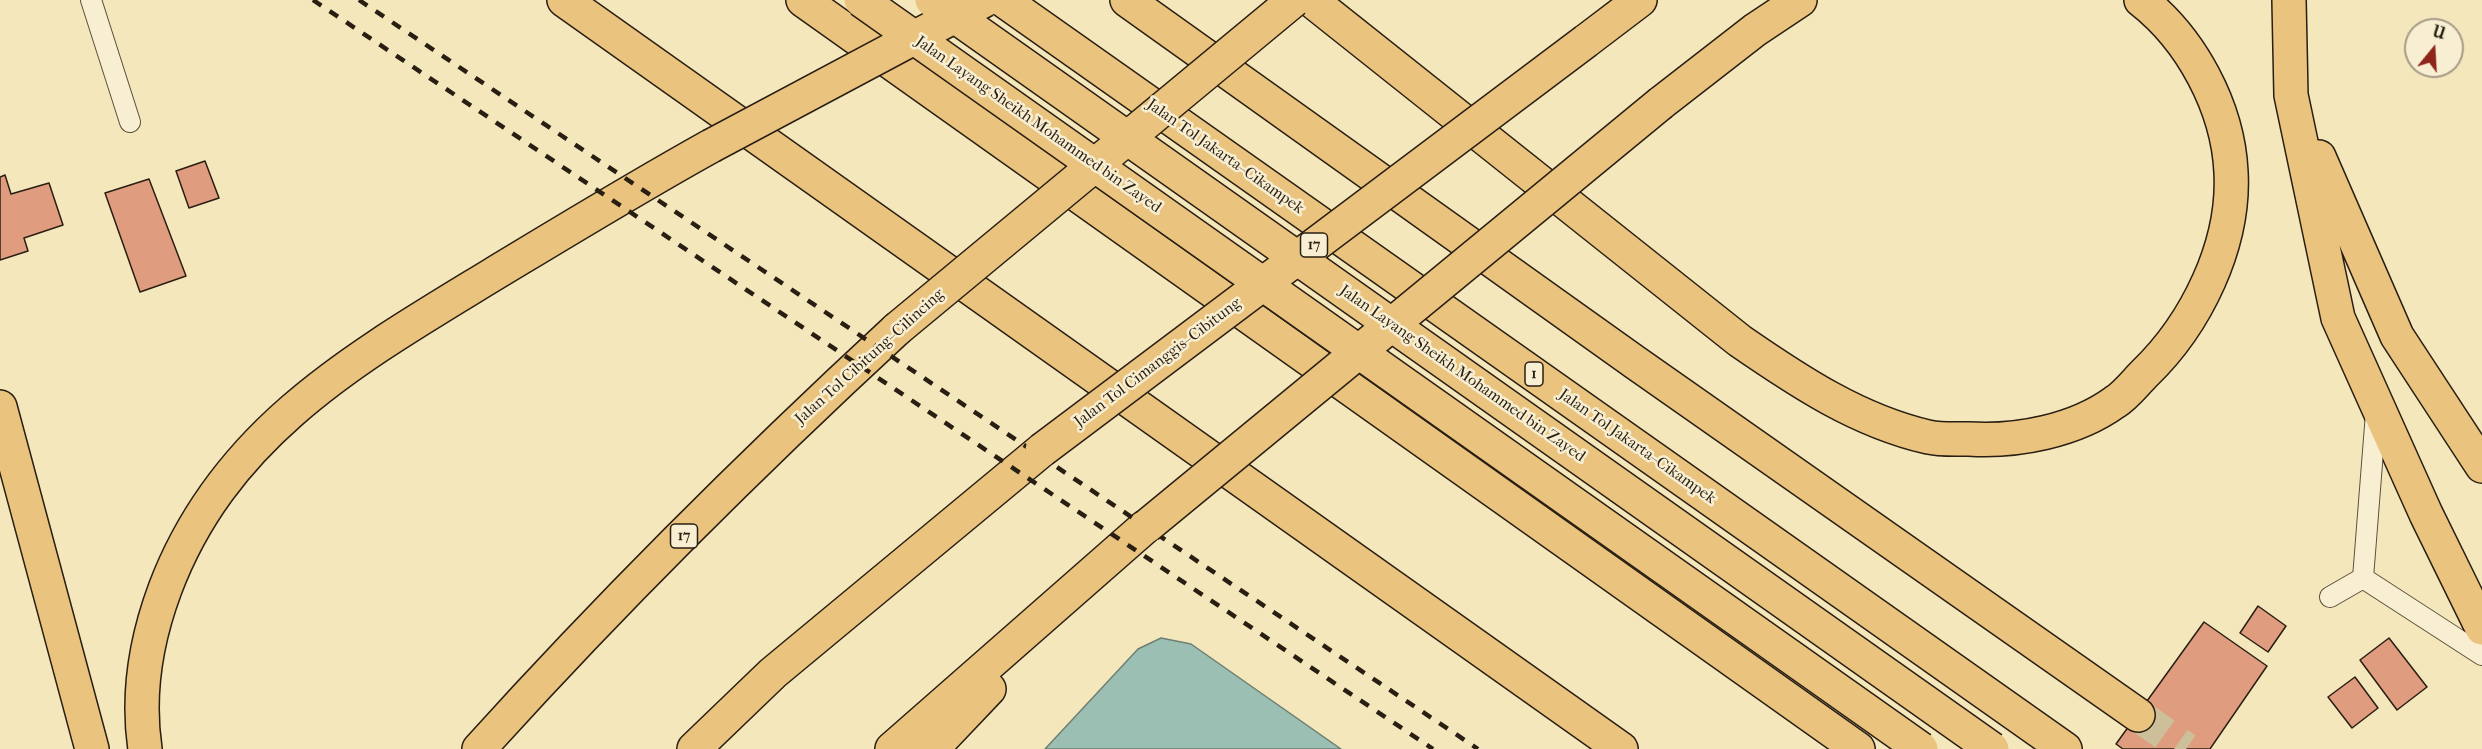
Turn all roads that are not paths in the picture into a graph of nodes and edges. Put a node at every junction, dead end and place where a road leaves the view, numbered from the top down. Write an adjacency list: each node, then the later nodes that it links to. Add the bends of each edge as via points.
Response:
1 (91, 0): 16 (lane)
2 (564, 0): 32 (highway)
3 (803, 0): 33 (highway)
4 (861, 0): 34 (highway, Jalan Layang Sheikh Mohammed bin Zayed, bridge)
5 (932, 0): 35 (highway, Jalan Layang Sheikh Mohammed bin Zayed, bridge)
6 (985, 0): 27 (highway, bridge, via 638,186 359,357 299,403 251,448 209,502 177,557 154,618 142,689)
7 (1003, 0): 36 (highway, Jalan Tol Jakarta–Cikampek / 1)
8 (1126, 0): 25 (highway)
9 (1294, 0): 28 (highway, Jalan Tol Cibitung–Cilincing / 17, bridge, via 897,329 814,406 555,664)
10 (1311, 0): 13 (highway, via 1740,341 1809,388 1867,417 1929,437 2001,441 2062,428 2115,402 2159,359 2191,318 2212,272 2227,222 2231,172 2223,125 2207,82 2184,45)
11 (1640, 0): 29 (highway, Jalan Tol Cimanggis–Cibitung / 17, bridge, via 1042,450 773,673)
12 (1800, 0): 20 (highway, bridge, via 1661,104)
13 (2141, 0)
14 (2289, 0): 15 (highway)
15 (2291, 95): 17 (highway, via 2338,318); 19 (highway, via 2397,336)
16 (130, 122)
17 (2377, 405): 21 (lane); 23 (highway)
18 (0, 407): 26 (highway)
19 (2482, 466)
20 (1146, 526): 30 (highway); 31 (highway)
21 (2363, 578): 22 (lane); 24 (lane)
22 (2330, 597)
23 (2482, 628)
24 (2482, 656)
25 (2138, 715)
26 (92, 749)
27 (146, 749)
28 (478, 749)
29 (694, 749)
30 (892, 749)
31 (932, 749)
32 (1621, 749)
33 (1858, 749)
34 (1921, 749)
35 (1992, 749)
36 (2065, 749)

